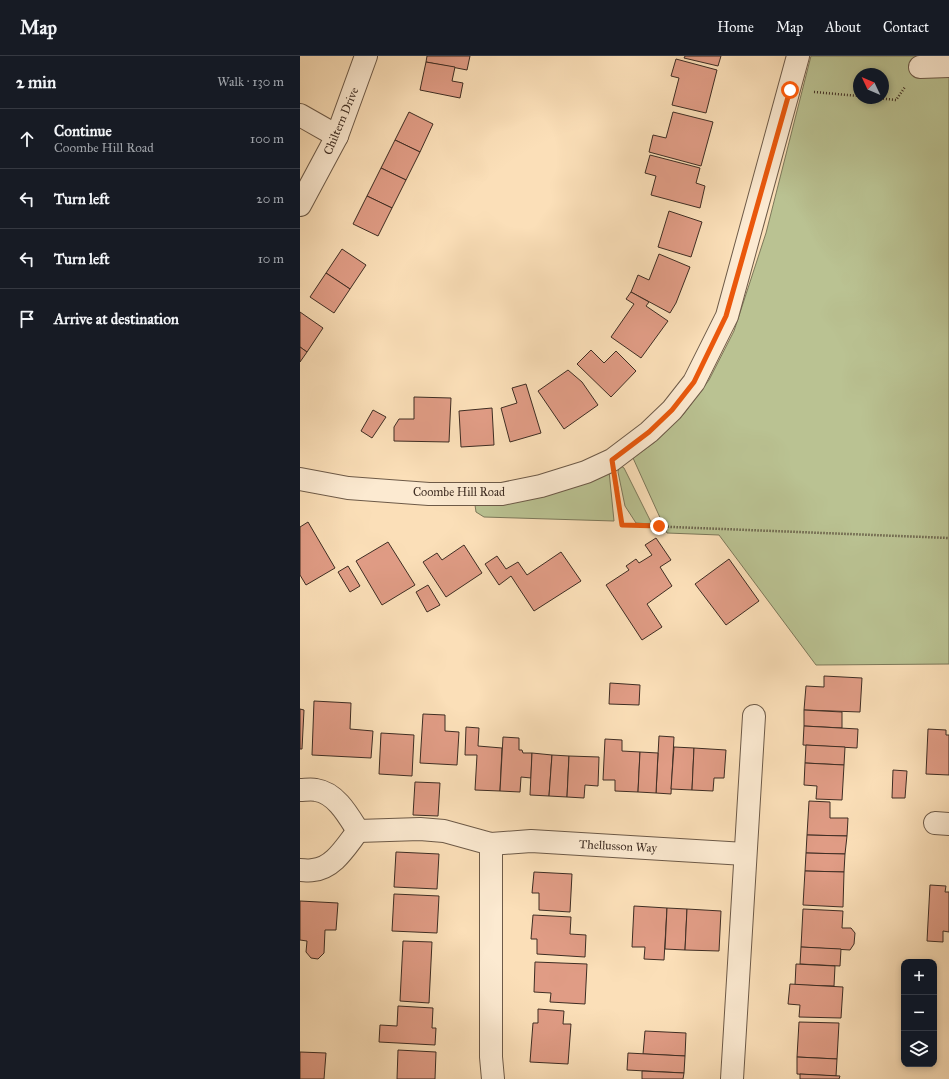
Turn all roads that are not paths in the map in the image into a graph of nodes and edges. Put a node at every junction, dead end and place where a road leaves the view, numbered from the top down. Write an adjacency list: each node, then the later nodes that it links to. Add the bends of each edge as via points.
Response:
1 (366, 56): 6 (street, Chiltern Drive)
2 (798, 56): 8 (street, Coombe Hill Road, via 726,316 694,382 649,432 612,460 586,472 541,486 502,494 430,494 348,488)
3 (949, 66): 4 (street)
4 (920, 67)
5 (300, 115): 6 (street)
6 (337, 136): 7 (street, Chiltern Drive)
7 (300, 205)
8 (300, 479)
9 (754, 716): 13 (street)
10 (300, 790): 11 (street, via 324,793 344,810)
11 (358, 831): 12 (street, Thellusson Way, via 420,828 444,831); 14 (street, via 326,867)
12 (491, 844): 13 (street, Thellusson Way, via 531,841); 15 (street)
13 (745, 854): 16 (street)
14 (300, 870)
15 (493, 1079)
16 (732, 1079)

